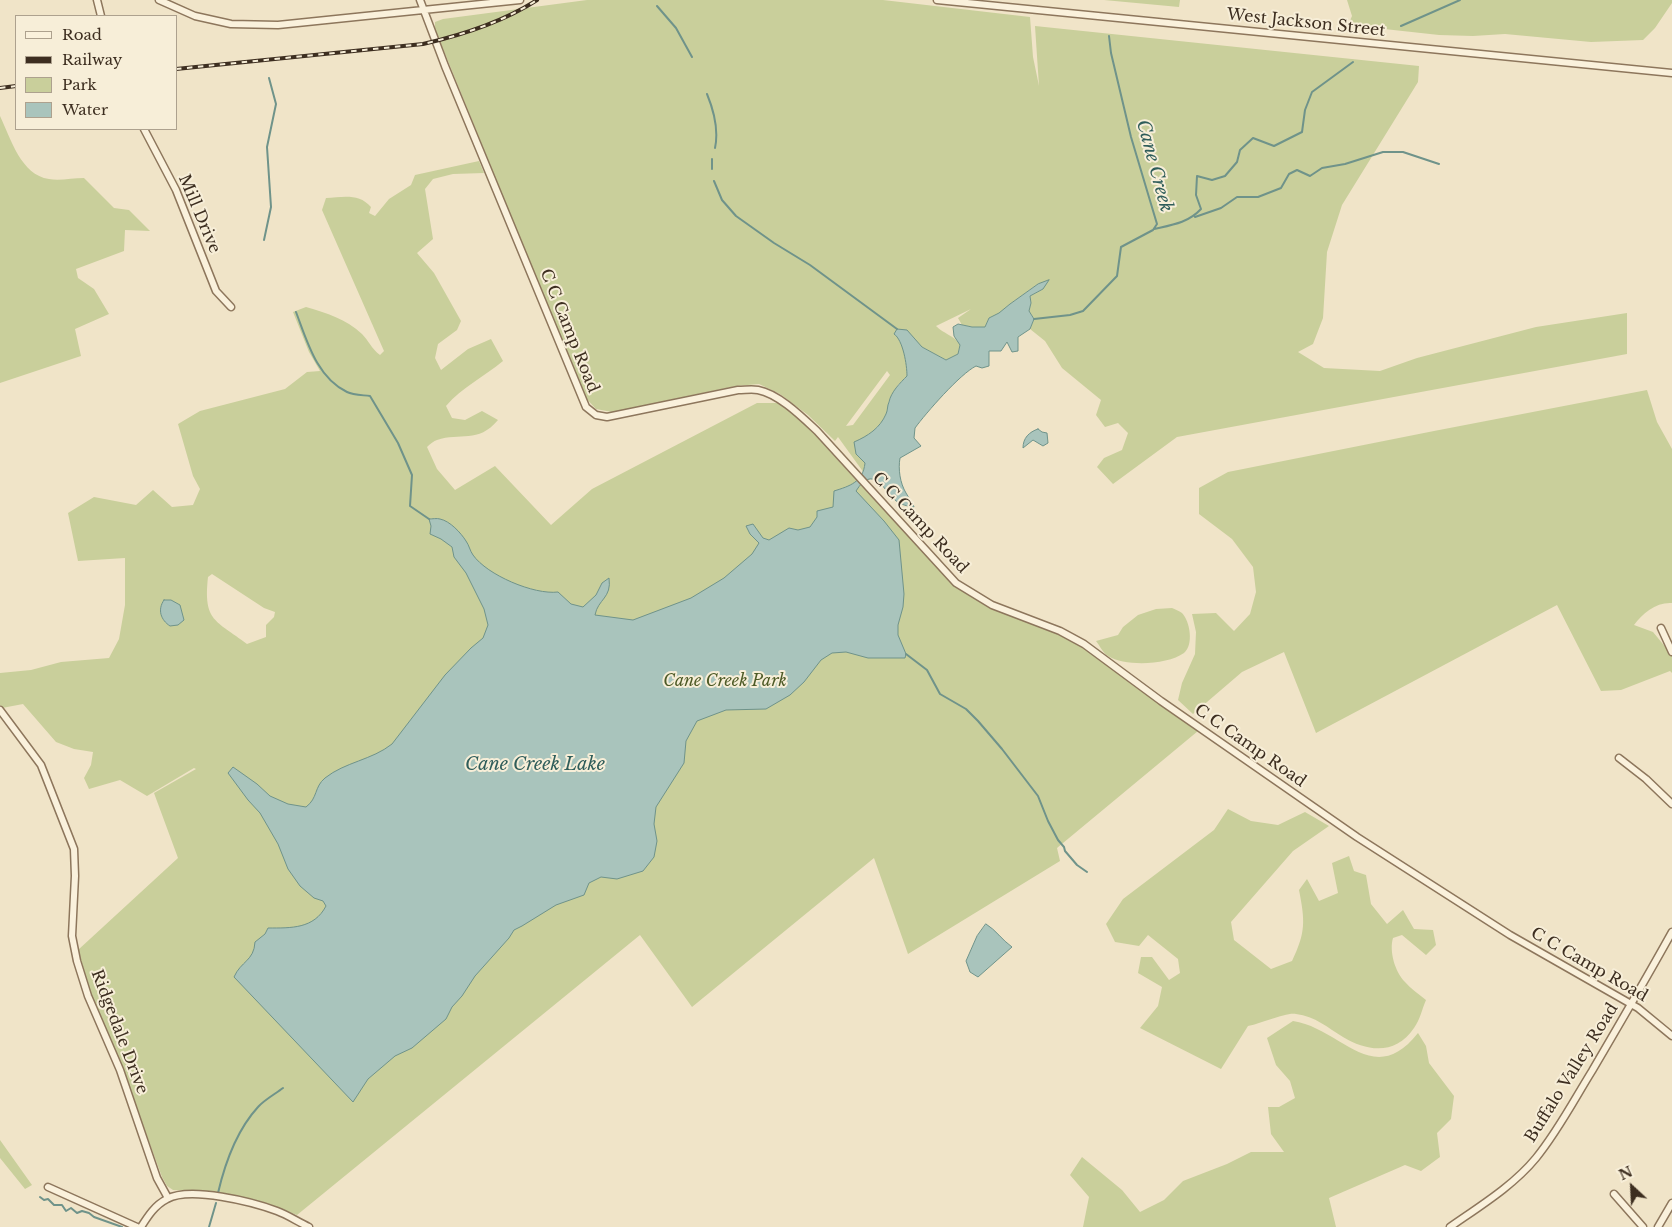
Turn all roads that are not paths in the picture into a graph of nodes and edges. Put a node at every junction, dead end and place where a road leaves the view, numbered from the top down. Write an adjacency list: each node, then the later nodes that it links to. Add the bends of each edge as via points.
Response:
1 (97, 0): 7 (street)
2 (158, 0): 6 (street, via 195,16 231,24 278,25)
3 (420, 0): 6 (street, C C Camp Road)
4 (520, 0): 6 (street)
5 (937, 0): 8 (street, West Jackson Street)
6 (424, 9): 17 (street, C C Camp Road, via 444,66 586,408 607,417 738,390 758,390 773,396 817,431 956,583 992,605 1060,631 1084,644 1358,837 1510,935)
7 (101, 15)
8 (1672, 73)
9 (145, 130): 10 (street, Mill Drive, via 176,190 216,292)
10 (231, 307)
11 (1661, 628): 12 (street)
12 (1672, 652)
13 (0, 710): 21 (street, Ridgedale Drive, via 41,765 74,849 72,936 77,961 88,996 120,1070 157,1178)
14 (1619, 758): 15 (street)
15 (1672, 804)
16 (1672, 932): 17 (street, Buffalo Valley Road)
17 (1630, 1005): 18 (street, C C Camp Road, via 1648,1015); 25 (street, Buffalo Valley Road, via 1558,1127 1536,1158 1498,1192)
18 (1672, 1036)
19 (48, 1187): 23 (street)
20 (1614, 1194): 26 (street)
21 (168, 1198): 23 (street); 24 (street, via 186,1194 237,1200 278,1211)
22 (1672, 1202): 27 (street)
23 (139, 1227)
24 (308, 1227)
25 (1450, 1227)
26 (1643, 1227)
27 (1658, 1227)

